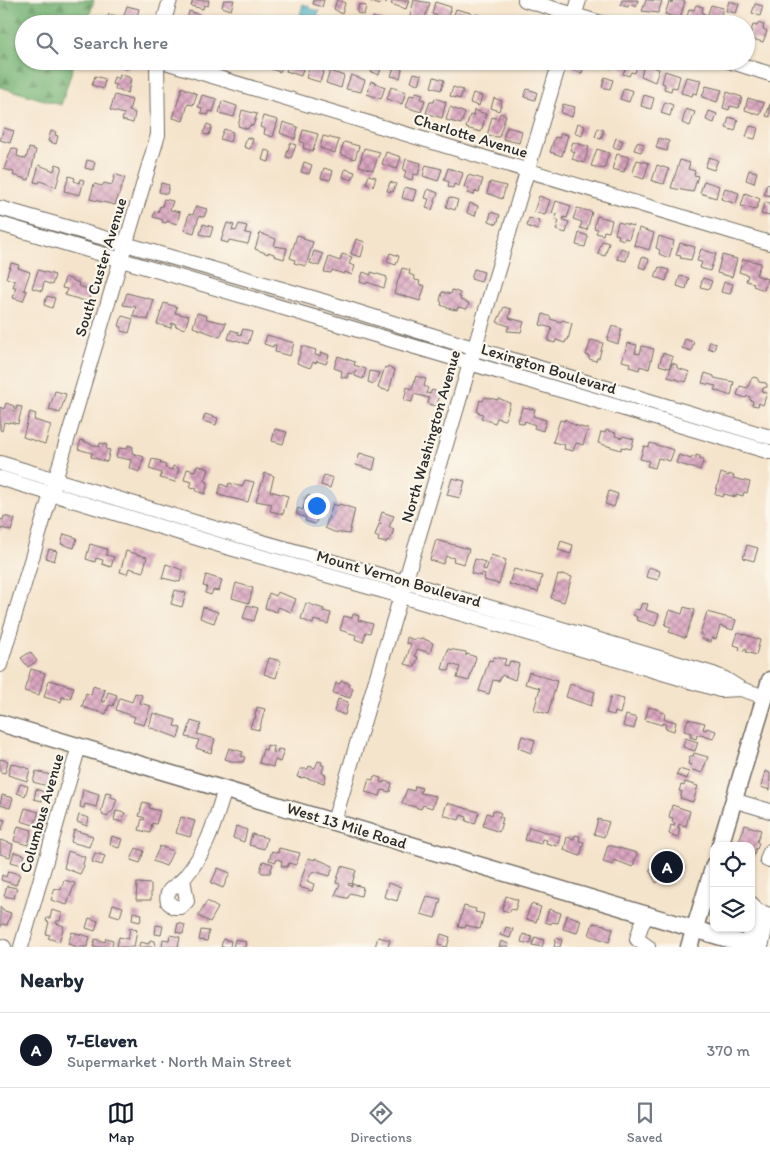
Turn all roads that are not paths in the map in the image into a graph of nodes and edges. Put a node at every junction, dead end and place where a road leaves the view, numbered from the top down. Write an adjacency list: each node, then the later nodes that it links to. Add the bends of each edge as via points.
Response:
1 (170, 0): 4 (street)
2 (525, 0): 5 (street)
3 (579, 0): 6 (street)
4 (166, 15)
5 (563, 15)
6 (574, 15)
7 (755, 69): 11 (street)
8 (157, 70): 16 (street, South Custer Avenue, via 158,135)
9 (192, 70): 12 (street, Charlotte Avenue)
10 (557, 70): 12 (street, North Washington Avenue)
11 (770, 74)
12 (528, 170): 15 (street, Charlotte Avenue); 20 (street, North Washington Avenue)
13 (0, 208): 16 (street, Lexington Boulevard)
14 (0, 224): 17 (street, Lexington Boulevard)
15 (770, 243)
16 (124, 244): 17 (street, South Custer Avenue); 18 (street, Lexington Boulevard)
17 (120, 259): 19 (street, Lexington Boulevard); 27 (street, South Custer Avenue)
18 (313, 298): 19 (street); 20 (street, Lexington Boulevard)
19 (308, 315): 20 (street, Lexington Boulevard)
20 (472, 355): 21 (street, Lexington Boulevard); 22 (street, Lexington Boulevard); 31 (street, North Washington Avenue)
21 (641, 398): 22 (street); 23 (street, Lexington Boulevard)
22 (637, 412): 24 (street, Lexington Boulevard)
23 (770, 436)
24 (770, 452)
25 (0, 464): 27 (street, Mount Vernon Boulevard)
26 (0, 478): 28 (street, Mount Vernon Boulevard)
27 (55, 479): 28 (street, South Custer Avenue); 29 (street, Mount Vernon Boulevard)
28 (51, 493): 30 (street, Mount Vernon Boulevard); 32 (street, South Custer Avenue)
29 (227, 532): 30 (street); 31 (street, Mount Vernon Boulevard)
30 (223, 546): 31 (street, Mount Vernon Boulevard)
31 (403, 590): 34 (street, Mount Vernon Boulevard, via 567,639 720,690 741,689); 40 (street, North Washington Avenue)
32 (0, 665)
33 (770, 680): 34 (main road)
34 (765, 697): 38 (main road)
35 (0, 723): 36 (main road, West 13 Mile Road)
36 (79, 746): 37 (main road, West 13 Mile Road); 50 (street, Columbus Avenue)
37 (225, 789): 40 (main road, West 13 Mile Road); 42 (street, via 210,838)
38 (733, 800): 39 (street); 41 (main road)
39 (770, 811)
40 (334, 821): 44 (main road, West 13 Mile Road)
41 (721, 842)
42 (183, 879)
43 (710, 892): 45 (main road)
44 (648, 914): 45 (main road, West 13 Mile Road); 51 (street, via 637,939)
45 (695, 928): 48 (main road, West 13 Mile Road); 52 (main road)
46 (753, 932): 48 (street)
47 (0, 946): 49 (street)
48 (753, 946)
49 (4, 947)
50 (21, 947)
51 (648, 947)
52 (689, 947)

